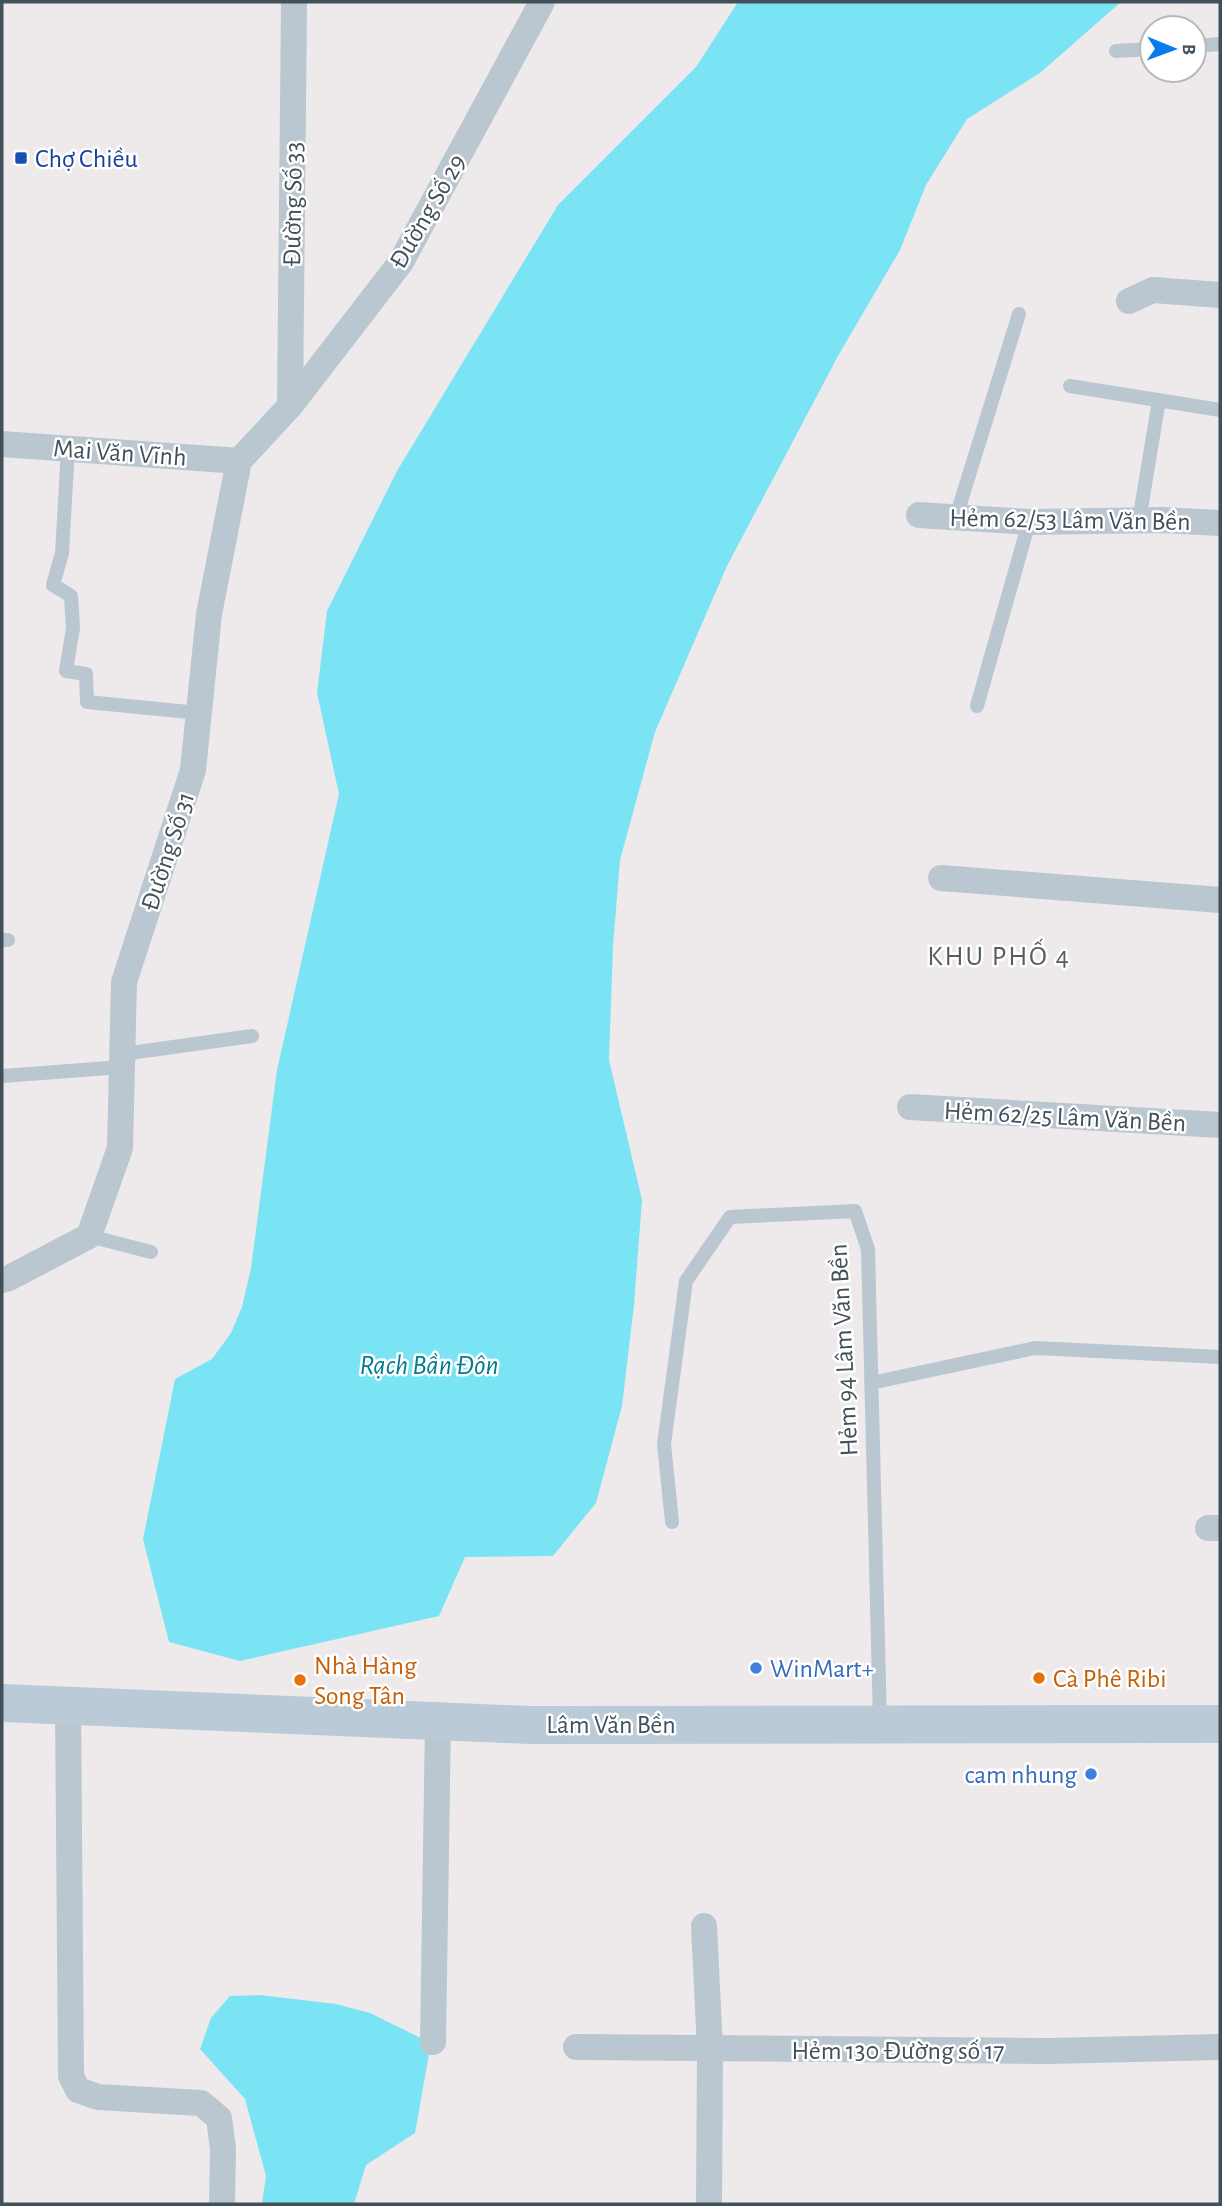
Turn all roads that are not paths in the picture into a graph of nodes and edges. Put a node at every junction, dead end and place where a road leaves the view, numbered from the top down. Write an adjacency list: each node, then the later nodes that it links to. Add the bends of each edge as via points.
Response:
1 (294, 2): 10 (street, Đường Số 33)
2 (542, 2): 10 (street, Đường Số 29, via 401,262)
3 (1138, 50): 4 (lane)
4 (1116, 51)
5 (1220, 295): 6 (street, via 1153,290)
6 (1129, 302)
7 (1019, 314): 16 (lane)
8 (1070, 386): 9 (lane)
9 (1159, 400): 11 (lane); 17 (lane)
10 (290, 406): 14 (street)
11 (1220, 410)
12 (2, 444): 13 (street, Mai Văn Vĩnh)
13 (68, 449): 14 (street, Mai Văn Vĩnh); 21 (lane, via 62,553 53,585 71,596 73,628 66,671 86,674 86,702)
14 (239, 461): 21 (street, Đường Số 31, via 209,614)
15 (919, 515): 16 (street, Hẻm 62/53 Lâm Văn Bền)
16 (956, 517): 18 (street, Hẻm 62/53 Lâm Văn Bền)
17 (1139, 521): 18 (street, Hẻm 62/53 Lâm Văn Bền); 19 (street, Hẻm 62/53 Lâm Văn Bền)
18 (1029, 522): 20 (lane)
19 (1220, 523)
20 (977, 706)
21 (199, 713): 25 (street, Đường Số 31, via 193,770 124,982)
22 (941, 878): 23 (street)
23 (1220, 901)
24 (252, 1036): 25 (lane)
25 (122, 1060): 26 (lane); 29 (street, Đường Số 31, via 120,1148)
26 (2, 1076)
27 (910, 1107): 28 (street, Hẻm 62/25 Lâm Văn Bền)
28 (1220, 1125)
29 (89, 1236): 30 (lane); 31 (street)
30 (151, 1252)
31 (2, 1280)
32 (1220, 1357): 33 (lane, via 1035,1348)
33 (871, 1383): 34 (lane, Hẻm 94 Lâm Văn Bền, via 868,1249 855,1211 730,1217 686,1282 664,1444); 38 (lane, Hẻm 94 Lâm Văn Bền)
34 (671, 1522)
35 (2, 1703): 36 (street, Lâm Văn Bền)
36 (68, 1707): 37 (street, Lâm Văn Bền); 45 (street, via 71,2076 78,2090 98,2097 201,2103 219,2118)
37 (438, 1720): 38 (street, Lâm Văn Bền, via 530,1725); 41 (street)
38 (880, 1724): 39 (street, Lâm Văn Bền)
39 (1220, 1724)
40 (704, 1926): 44 (street)
41 (433, 2042)
42 (576, 2047): 44 (street, Hẻm 130 Đường số 17)
43 (1220, 2047): 44 (street, Hẻm 130 Đường số 17)
44 (710, 2049): 46 (street)
45 (222, 2204)
46 (709, 2204)

